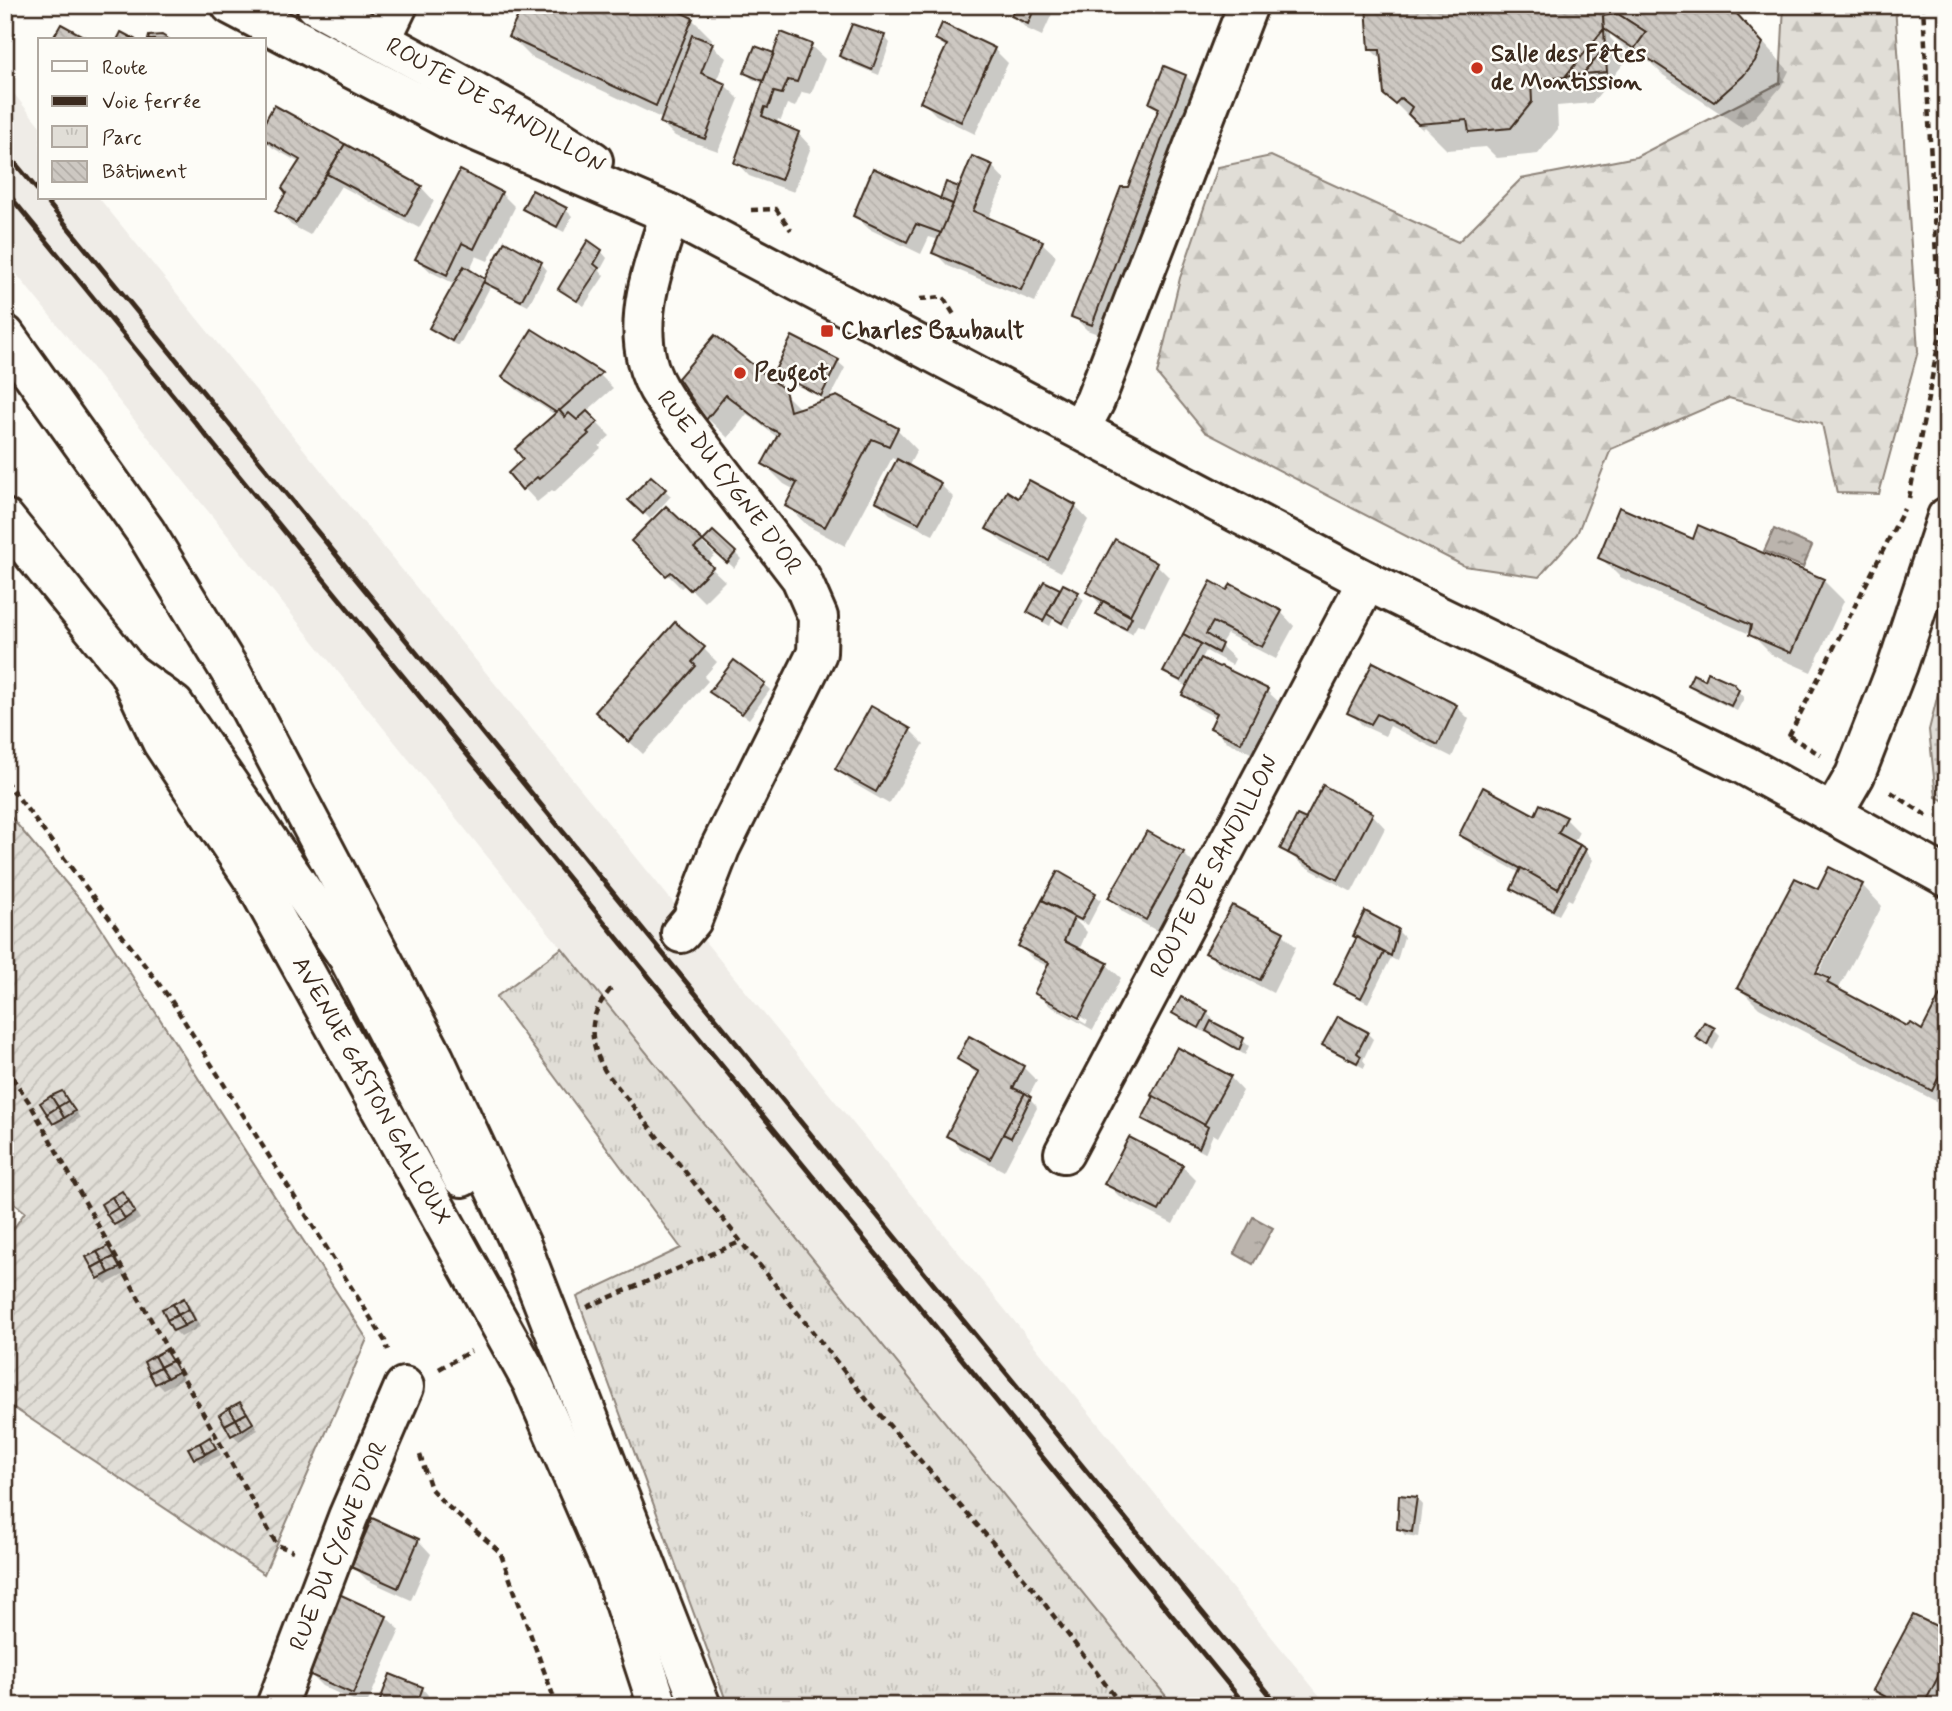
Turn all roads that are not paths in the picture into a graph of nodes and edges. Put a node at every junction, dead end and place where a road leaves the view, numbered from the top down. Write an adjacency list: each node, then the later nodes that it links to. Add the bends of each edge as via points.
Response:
1 (231, 5): 7 (main road)
2 (275, 5): 6 (main road, via 349,43)
3 (316, 5): 6 (main road, ROUTE DE SANDILLON)
4 (398, 5): 6 (main road)
5 (1248, 5): 10 (main road, via 1095,401)
6 (380, 40): 7 (main road); 8 (main road, ROUTE DE SANDILLON, via 541,128)
7 (362, 74): 8 (main road, via 448,119)
8 (670, 214): 10 (main road); 18 (main road, RUE DU CYGNE D'OR, via 651,268 644,316 644,346 653,381 801,578 818,617 817,653 720,848 692,920)
9 (5, 335): 21 (main road, via 145,531 232,674 434,1058 521,1245)
10 (1080, 429): 14 (main road)
11 (1947, 517): 16 (main road, via 1898,665 1855,775)
12 (5, 519): 15 (main road, AVENUE GASTON GALLOUX)
13 (5, 559): 15 (main road)
14 (1367, 581): 16 (main road); 19 (main road, ROUTE DE SANDILLON)
15 (122, 664): 21 (main road, via 174,705 348,957); 23 (main road, AVENUE GASTON GALLOUX, via 162,742 254,880 532,1382 614,1572)
16 (1833, 813): 17 (main road)
17 (1947, 877)
18 (681, 933)
19 (1064, 1153)
20 (404, 1387): 22 (main road, RUE DU CYGNE D'OR)
21 (599, 1440): 24 (main road)
22 (276, 1706)
23 (658, 1706)
24 (701, 1706)

